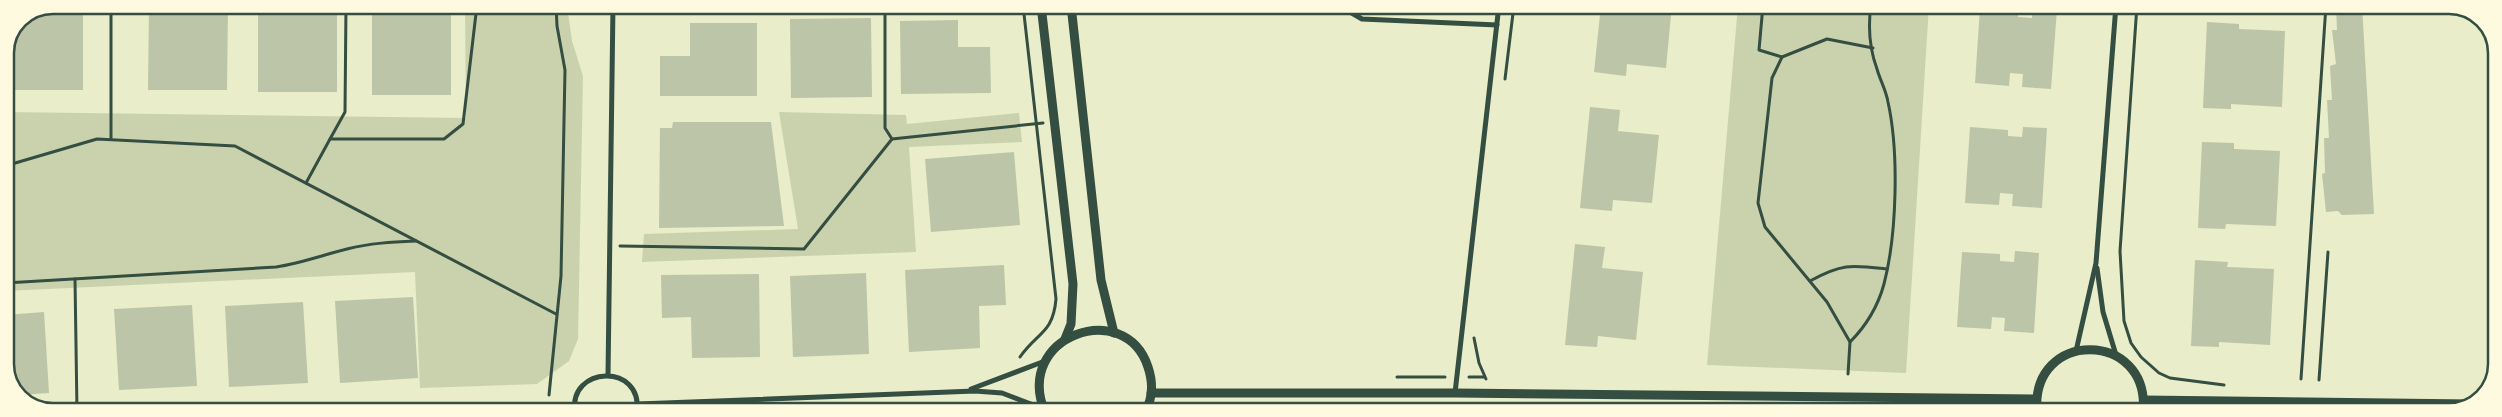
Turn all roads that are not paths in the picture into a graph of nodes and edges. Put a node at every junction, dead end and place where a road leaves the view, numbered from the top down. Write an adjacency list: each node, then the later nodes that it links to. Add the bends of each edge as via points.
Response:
1 (613, 14): 14 (street)
2 (1072, 14): 9 (street, via 1101,280)
3 (1353, 14): 7 (street, via 1362,19)
4 (1498, 14): 7 (street)
5 (2115, 14): 8 (street)
6 (1042, 16): 10 (street, via 1072,284 1071,324)
7 (1497, 25): 16 (street)
8 (2096, 262): 11 (street); 12 (street, via 2103,312)
9 (1114, 333): 10 (street, via 1088,330); 17 (street, via 1138,349 1151,376)
10 (1065, 339): 13 (street)
11 (2076, 351): 12 (street, via 2089,349); 18 (street, via 2052,364 2044,375)
12 (2116, 355): 19 (street, via 2136,374)
13 (1045, 361): 15 (street); 24 (street, via 1039,384)
14 (608, 375): 20 (street, via 584,384); 21 (street, via 625,381)
15 (964, 391): 22 (street); 23 (street, via 1002,394)
16 (1455, 392): 17 (street); 18 (street)
17 (1151, 393): 25 (street)
18 (2036, 399): 26 (street)
19 (2144, 400): 27 (street); 28 (street)
20 (576, 403)
21 (638, 403)
22 (663, 403)
23 (1026, 403)
24 (1042, 403)
25 (1148, 403)
26 (2036, 403)
27 (2144, 403)
28 (2390, 403)

